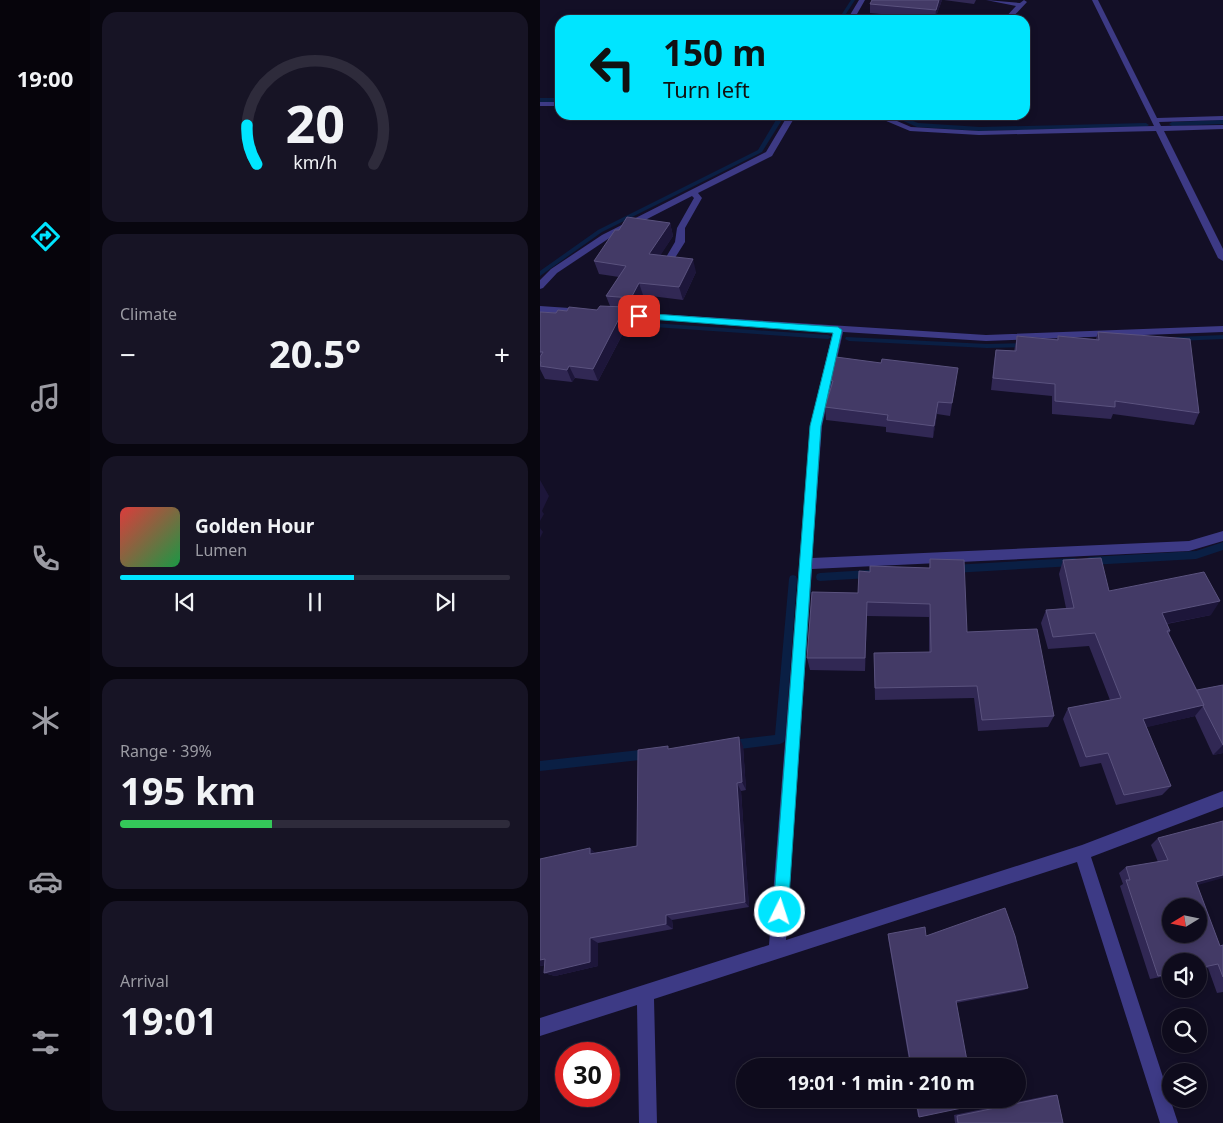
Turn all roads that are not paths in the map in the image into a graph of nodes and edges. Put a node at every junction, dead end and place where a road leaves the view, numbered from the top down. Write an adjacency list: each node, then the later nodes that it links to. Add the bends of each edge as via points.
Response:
1 (862, 0): 5 (street)
2 (989, 0): 4 (street)
3 (1095, 0): 14 (street)
4 (1024, 2): 6 (street)
5 (853, 15)
6 (1011, 15)
7 (540, 96): 8 (street)
8 (555, 96)
9 (540, 104): 10 (street)
10 (555, 104)
11 (1223, 118): 14 (street)
12 (789, 120): 17 (street, via 769,154)
13 (888, 120): 16 (street, via 910,129 979,133)
14 (1154, 120): 16 (street)
15 (1223, 127): 16 (street)
16 (1159, 130): 18 (street)
17 (693, 192): 19 (street, via 698,198 681,228 680,242); 20 (street, via 605,237 554,271)
18 (1223, 258)
19 (670, 259)
20 (540, 286)
21 (540, 309): 23 (street)
22 (1223, 329): 23 (street, via 986,338)
23 (838, 330): 25 (street, via 816,426)
24 (1223, 536): 25 (street, via 1189,546)
25 (805, 564): 28 (street)
26 (1223, 799): 27 (street)
27 (1082, 853): 28 (street); 32 (street)
28 (777, 951): 29 (street)
29 (645, 994): 30 (street); 31 (street)
30 (540, 1027)
31 (648, 1123)
32 (1169, 1123)

